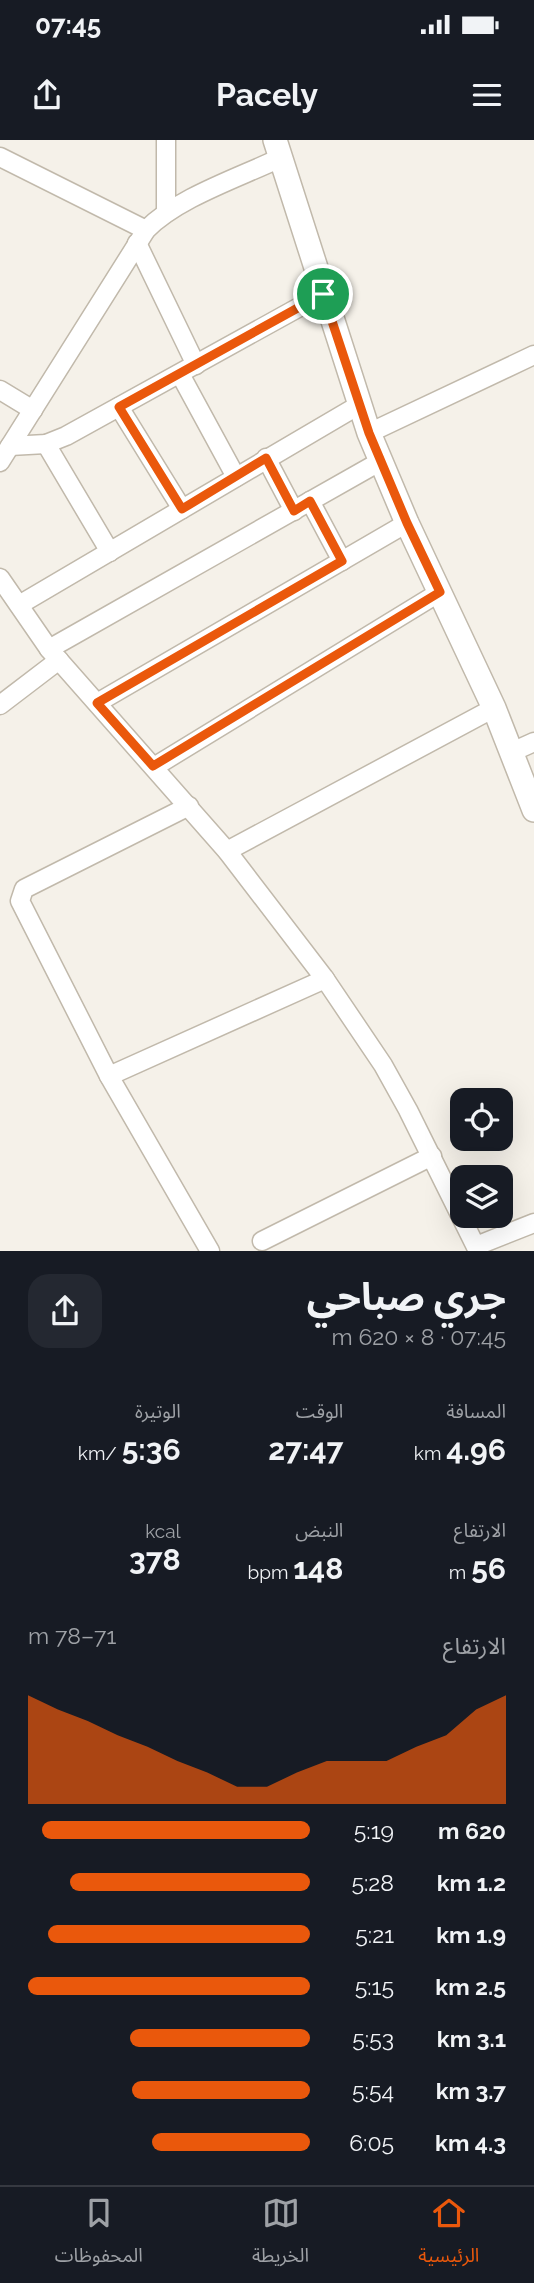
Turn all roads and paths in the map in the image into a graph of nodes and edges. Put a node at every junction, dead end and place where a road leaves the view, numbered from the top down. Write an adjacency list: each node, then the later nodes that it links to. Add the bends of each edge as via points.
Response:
1 (166, 140): 4 (street)
2 (277, 149): 4 (street); 6 (street)
3 (0, 157): 5 (street)
4 (166, 213): 5 (street)
5 (142, 237): 8 (street); 12 (street)
6 (323, 294): 8 (street); 10 (street)
7 (534, 355): 13 (street)
8 (188, 370): 11 (street); 19 (street)
9 (0, 390): 12 (street)
10 (359, 405): 13 (street); 16 (street)
11 (119, 407): 14 (street); 21 (street)
12 (33, 410): 15 (street)
13 (369, 433): 17 (street)
14 (46, 444): 15 (street); 24 (street)
15 (10, 446): 18 (street)
16 (266, 458): 19 (street); 22 (street)
17 (381, 461): 20 (street); 23 (street)
18 (0, 462)
19 (236, 477): 21 (street)
20 (310, 501): 22 (street); 25 (street)
21 (182, 509): 24 (street)
22 (294, 511): 29 (street)
23 (407, 523): 25 (street); 27 (street)
24 (110, 552): 28 (street)
25 (342, 561): 30 (street)
26 (0, 578): 28 (street)
27 (440, 592): 32 (street); 35 (street)
28 (19, 605): 29 (street)
29 (54, 654): 30 (street); 31 (street)
30 (97, 703): 35 (street)
31 (0, 705)
32 (494, 708): 34 (street); 38 (street)
33 (534, 742): 34 (street)
34 (512, 752): 37 (street)
35 (153, 766): 36 (street)
36 (188, 806): 38 (street); 40 (street, via 21,894 20,901)
37 (534, 810)
38 (227, 852): 39 (street)
39 (325, 979): 40 (street); 41 (street, via 383,1065)
40 (109, 1076): 45 (street)
41 (432, 1156): 43 (street); 44 (street)
42 (534, 1223): 44 (street)
43 (262, 1241)
44 (477, 1248)
45 (210, 1251)

